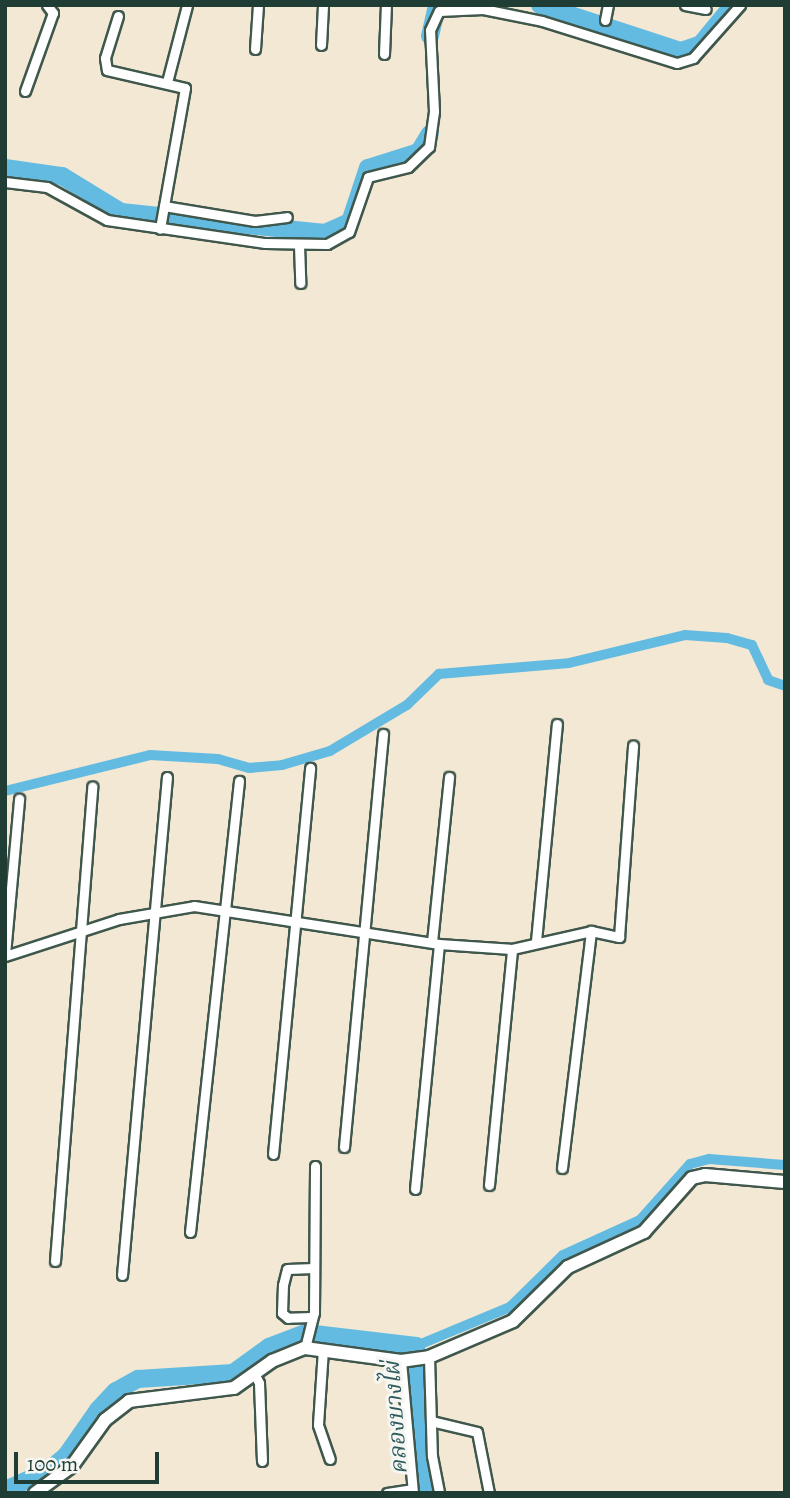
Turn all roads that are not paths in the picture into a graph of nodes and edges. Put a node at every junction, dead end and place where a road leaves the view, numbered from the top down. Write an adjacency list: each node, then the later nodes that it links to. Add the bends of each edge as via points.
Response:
1 (47, 5): 16 (street, via 53,13)
2 (187, 5): 15 (street)
3 (258, 5): 13 (street)
4 (323, 5): 12 (street)
5 (386, 5): 14 (street)
6 (608, 5): 11 (street)
7 (685, 5): 9 (street)
8 (740, 5): 21 (street, via 693,58 677,63 541,21 484,9 439,11 430,30 434,111 424,156 408,167 368,177 349,232 341,240)
9 (706, 9)
10 (118, 16): 15 (street, via 105,58 107,70)
11 (605, 20)
12 (321, 45)
13 (255, 49)
14 (384, 54)
15 (167, 82): 18 (street, via 182,84 185,92)
16 (26, 91)
17 (5, 182): 20 (street, via 47,187 107,220)
18 (164, 207): 19 (street, via 255,221); 20 (street)
19 (287, 217)
20 (160, 225): 21 (street)
21 (299, 245): 22 (street)
22 (300, 283)
23 (557, 724): 38 (street)
24 (383, 734): 35 (street)
25 (634, 746): 36 (street, via 619,936)
26 (310, 768): 34 (street)
27 (167, 777): 33 (street)
28 (449, 777): 39 (street)
29 (239, 781): 32 (street)
30 (92, 786): 37 (street)
31 (19, 799): 41 (street)
32 (225, 909): 33 (street); 34 (street); 49 (street)
33 (155, 910): 37 (street); 52 (street)
34 (296, 919): 35 (street); 43 (street)
35 (364, 931): 39 (street); 42 (street)
36 (591, 931): 38 (street); 45 (street)
37 (80, 933): 41 (street); 50 (street)
38 (536, 941): 40 (street)
39 (435, 943): 40 (street); 48 (street)
40 (512, 949): 47 (street)
41 (5, 955)
42 (344, 1147)
43 (273, 1154)
44 (315, 1166): 51 (street)
45 (562, 1168)
46 (785, 1182): 56 (street, via 705,1175 692,1178 644,1232 568,1267 513,1321)
47 (489, 1185)
48 (415, 1189)
49 (190, 1232)
50 (55, 1261)
51 (314, 1268): 53 (street); 53 (street, via 287,1269 283,1285 282,1313)
52 (122, 1275)
53 (310, 1321): 54 (street)
54 (305, 1342): 55 (street); 58 (street)
55 (323, 1349): 57 (street); 60 (street, via 318,1425)
56 (426, 1358): 57 (street); 59 (street)
57 (405, 1361): 62 (street)
58 (255, 1375): 61 (street); 63 (street, via 212,1394 129,1401 105,1420 72,1466)
59 (431, 1421): 65 (street); 66 (street, via 477,1432)
60 (330, 1459)
61 (262, 1461)
62 (412, 1491): 64 (street)
63 (36, 1493)
64 (387, 1493)
65 (439, 1493)
66 (489, 1493)

